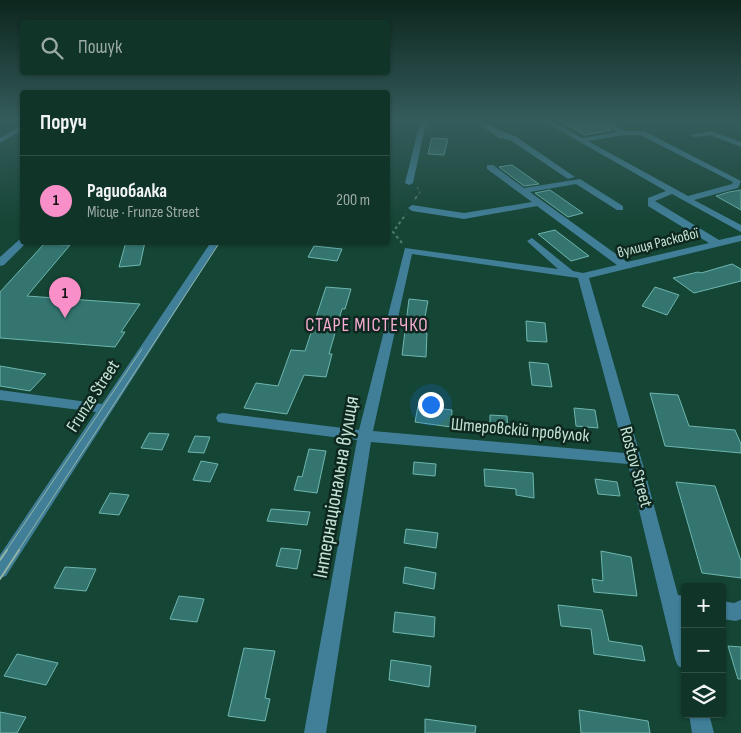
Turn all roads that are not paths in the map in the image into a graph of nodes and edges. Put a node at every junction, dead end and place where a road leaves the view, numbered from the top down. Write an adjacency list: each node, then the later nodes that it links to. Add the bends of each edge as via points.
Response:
1 (415, 156): 7 (street)
2 (540, 156): 6 (street)
3 (610, 156): 9 (street)
4 (688, 156): 10 (street, via 737,181 735,186)
5 (490, 167): 8 (street)
6 (571, 177)
7 (409, 183)
8 (522, 191): 11 (street); 13 (street, via 577,181)
9 (672, 191): 10 (street); 18 (street, via 651,200 651,204)
10 (687, 199): 14 (street)
11 (539, 203): 12 (street, via 464,216); 21 (street)
12 (412, 208)
13 (620, 208)
14 (741, 229)
15 (741, 238): 18 (street, вулиця Раскової)
16 (532, 241): 22 (street)
17 (20, 244): 20 (street)
18 (718, 244): 21 (street, вулиця Раскової)
19 (214, 245): 24 (street, Frunze Street)
20 (0, 263)
21 (625, 266): 22 (street, вулиця Раскової)
22 (577, 276): 26 (street, Інтернаціональна вулиця, via 408,250); 27 (street, Rostov Street)
23 (0, 395): 24 (street)
24 (107, 409): 28 (street, Frunze Street)
25 (223, 418): 26 (street, Штеровскій провулок)
26 (365, 436): 27 (street, Штеровскій провулок); 34 (street, Інтернаціональна вулиця)
27 (634, 459): 29 (street, Rostov Street)
28 (0, 570)
29 (678, 604): 32 (street, Rostov Street)
30 (741, 609): 31 (street)
31 (726, 611)
32 (681, 628)
33 (700, 718): 35 (street)
34 (315, 733)
35 (703, 733)

